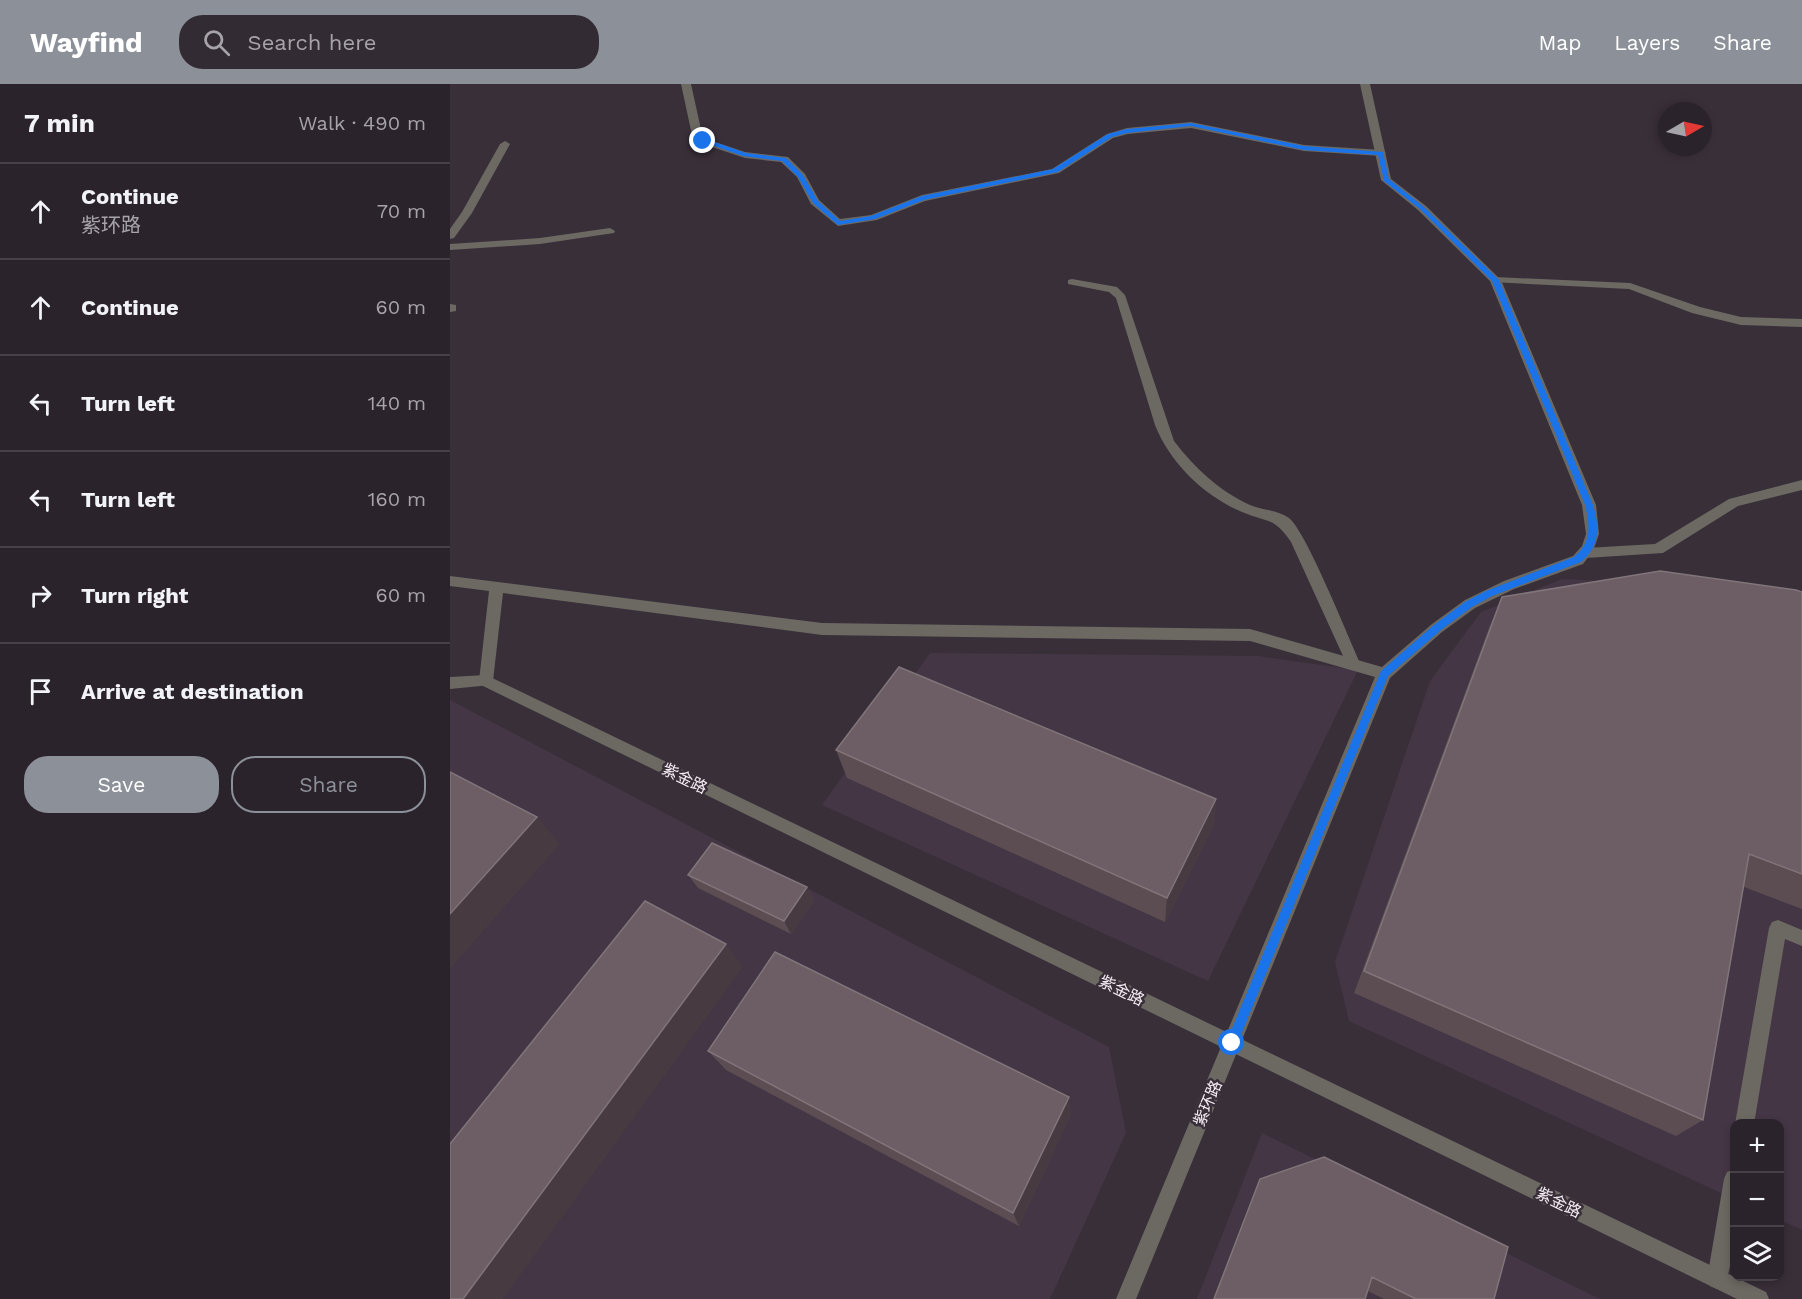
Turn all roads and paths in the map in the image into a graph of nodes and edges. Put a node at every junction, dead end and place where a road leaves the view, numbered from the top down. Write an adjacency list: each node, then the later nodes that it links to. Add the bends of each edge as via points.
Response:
1 (686, 84): 4 (street, via 693,122 703,141 745,155 784,159 801,176 815,202 838,223 873,218 922,198 1055,171 1110,136 1127,131 1191,124 1304,148)
2 (1365, 84): 4 (street)
3 (505, 144): 6 (street)
4 (1381, 153): 8 (street, via 1386,180 1422,208)
5 (610, 231): 7 (street)
6 (450, 236)
7 (450, 247)
8 (1495, 280): 10 (street, via 1630,286 1696,310 1741,321); 12 (street, via 1589,505 1595,525)
9 (1072, 282): 15 (street, via 1113,289 1121,297 1168,441 1194,474 1211,488 1245,508 1284,521 1297,540)
10 (1802, 323)
11 (1802, 485): 12 (street, via 1734,502 1658,549)
12 (1586, 553): 16 (street, via 1578,560 1489,593 1437,627)
13 (450, 581): 14 (street)
14 (497, 586): 15 (street, via 822,629 1250,635); 17 (street)
15 (1354, 665): 16 (street)
16 (1384, 674): 20 (street, 紫环路)
17 (486, 681): 18 (street); 20 (street, 紫金路)
18 (450, 683)
19 (1802, 938): 21 (street, via 1778,928)
20 (1232, 1043): 23 (street, 紫金路); 24 (street, 紫环路)
21 (1745, 1119)
22 (1730, 1203): 23 (street)
23 (1717, 1279): 25 (street, 紫金路)
24 (1126, 1299)
25 (1759, 1299)

